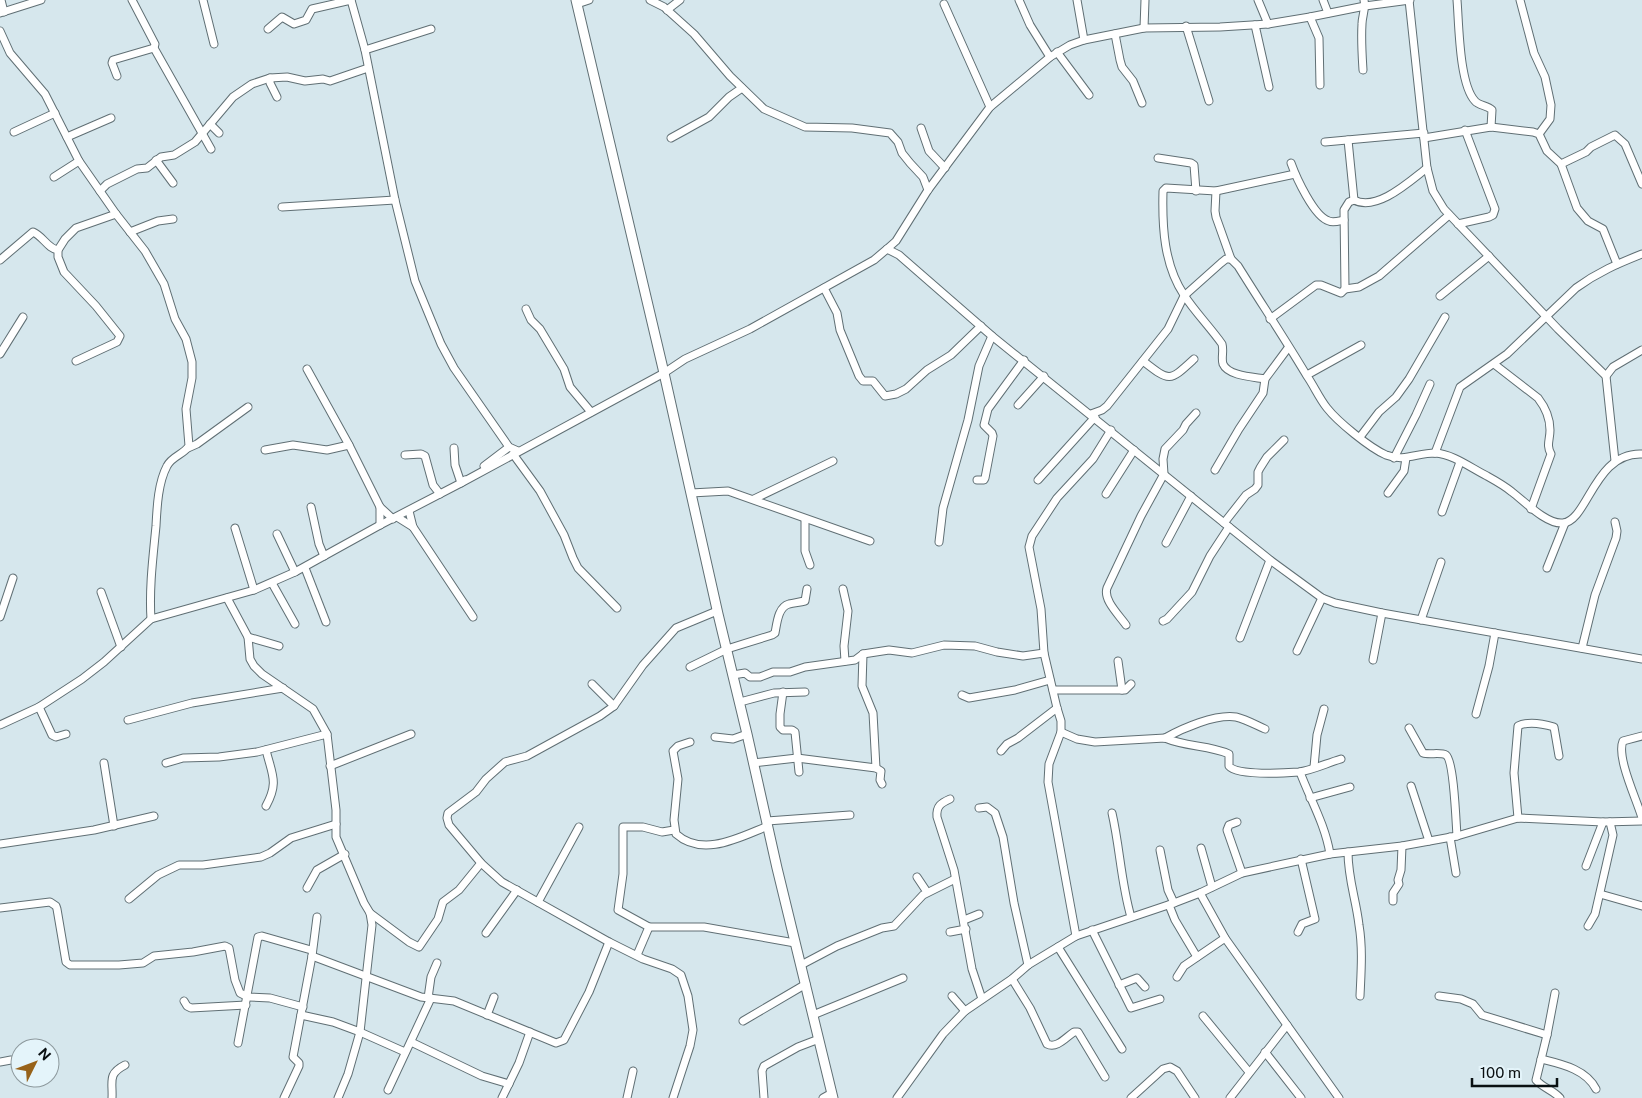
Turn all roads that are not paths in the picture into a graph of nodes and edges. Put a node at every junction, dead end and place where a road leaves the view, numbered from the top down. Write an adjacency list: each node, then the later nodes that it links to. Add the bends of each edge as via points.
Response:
1 (2, 0): 22 (street)
2 (41, 0): 22 (street)
3 (132, 0): 36 (street, via 155,44)
4 (202, 0): 35 (street)
5 (351, 0): 30 (street, via 312,9 306,20 294,24 282,17); 37 (street)
6 (589, 0): 17 (street)
7 (650, 0): 21 (street)
8 (680, 0): 21 (street)
9 (1019, 0): 39 (street)
10 (1077, 0): 34 (street)
11 (1145, 0): 29 (street)
12 (1258, 0): 27 (street)
13 (1323, 0): 23 (street)
14 (1410, 0): 18 (street); 62 (street)
15 (1457, 0): 56 (street, via 1463,70 1473,99 1492,110)
16 (1520, 0): 61 (street, via 1551,105 1550,119)
17 (576, 2): 124 (street)
18 (1365, 3): 20 (street); 25 (street)
19 (944, 4): 51 (street)
20 (1354, 8): 23 (street); 25 (street)
21 (667, 10): 46 (street, via 694,34)
22 (2, 12)
23 (1328, 13): 24 (street)
24 (1310, 17): 27 (street); 44 (street, via 1319,38)
25 (1362, 22): 41 (street)
26 (1255, 24): 27 (street); 28 (street); 45 (street)
27 (1268, 24)
28 (1186, 26): 29 (street); 49 (street)
29 (1144, 28): 33 (street)
30 (268, 29)
31 (431, 29): 37 (street)
32 (0, 31): 52 (street, via 10,53 40,86)
33 (1115, 34): 34 (street); 50 (street, via 1122,68)
34 (1084, 40): 38 (street)
35 (214, 44)
36 (154, 48): 42 (street, via 113,60); 59 (street)
37 (365, 50): 40 (street)
38 (1057, 52): 39 (street); 47 (street)
39 (1050, 57): 51 (street)
40 (368, 68): 43 (street, via 330,81); 85 (street)
41 (1363, 70)
42 (117, 76)
43 (270, 78): 48 (street); 54 (street, via 252,84 233,97)
44 (1320, 86)
45 (1269, 87)
46 (742, 88): 64 (street, via 709,117); 77 (street, via 764,110 798,125 890,133)
47 (1089, 95)
48 (277, 97)
49 (1210, 101)
50 (1142, 103)
51 (990, 107): 73 (street)
52 (55, 114): 58 (street); 63 (street)
53 (111, 118): 63 (street)
54 (210, 124): 59 (street); 60 (street)
55 (920, 128): 73 (street, via 929,151)
56 (1491, 128): 57 (street); 61 (street)
57 (1466, 130): 62 (street); 92 (street, via 1496,209 1489,217)
58 (14, 132)
59 (202, 133): 67 (street); 69 (street, via 180,152 163,155)
60 (219, 133)
61 (1539, 134): 72 (street, via 1547,151)
62 (1424, 136): 65 (street); 74 (street)
63 (67, 137): 70 (street)
64 (671, 138)
65 (1348, 140): 66 (street); 86 (street)
66 (1325, 142)
67 (211, 148)
68 (1158, 158): 83 (street, via 1194,165)
69 (156, 160): 79 (street); 82 (street, via 150,166 107,184)
70 (78, 161): 76 (street); 82 (street)
71 (1291, 163): 75 (street)
72 (1561, 164): 80 (street, via 1615,135 1625,144); 102 (street, via 1577,208 1588,221 1603,229)
73 (945, 168): 78 (street)
74 (1427, 168): 86 (street, via 1386,198); 89 (street, via 1433,191)
75 (1296, 174): 84 (street); 91 (street, via 1320,215 1328,221)
76 (54, 177)
77 (923, 177): 78 (street); 81 (street)
78 (936, 180): 81 (street)
79 (173, 183)
80 (1642, 184)
81 (928, 190): 94 (street)
82 (100, 191): 88 (street)
83 (1196, 191): 84 (street); 105 (street, via 1166,188 1163,191 1162,222 1170,266)
84 (1216, 192): 100 (street, via 1215,211)
85 (395, 200): 87 (street); 141 (street, via 415,281 441,344)
86 (1354, 200): 91 (street, via 1345,206)
87 (282, 207)
88 (116, 214): 93 (street); 96 (street, via 76,228)
89 (1449, 215): 92 (street); 104 (street, via 1379,276 1359,287)
90 (173, 219): 93 (street)
91 (1344, 220): 104 (street)
92 (1458, 224): 99 (street)
93 (130, 232): 142 (street, via 164,284 176,321 186,339 192,370 186,409)
94 (896, 241): 95 (street); 98 (street)
95 (887, 249): 98 (street); 103 (street, via 874,260)
96 (58, 250): 101 (street, via 33,232); 120 (street, via 64,272 120,336 117,342)
97 (1642, 254): 102 (street)
98 (899, 255): 112 (street)
99 (1488, 256): 106 (street); 110 (street)
100 (1231, 258): 105 (street); 111 (street)
101 (0, 260)
102 (1616, 264): 110 (street, via 1576,288)
103 (824, 288): 112 (street, via 837,313 840,330 859,376 873,381 885,396 906,389 951,355); 124 (street, via 750,329 685,359)
104 (1345, 289): 111 (street, via 1341,293 1316,285)
105 (1184, 296): 121 (street, via 1168,329); 128 (street, via 1222,344 1222,362 1226,368)
106 (1440, 296)
107 (526, 309): 133 (street, via 564,369 570,387)
108 (23, 316): 117 (street)
109 (1445, 317): 138 (street, via 1409,379)
110 (1547, 317): 122 (street); 127 (street)
111 (1270, 319): 115 (street)
112 (981, 326): 113 (street)
113 (992, 336): 119 (street); 181 (street, via 979,366 968,420 943,508)
114 (1360, 345): 125 (street)
115 (1288, 348): 125 (street); 128 (street)
116 (1642, 350): 127 (street, via 1613,367)
117 (0, 354)
118 (1194, 359): 121 (street, via 1169,378)
119 (1024, 360): 126 (street); 157 (street, via 988,409 984,425 993,436 985,478)
120 (76, 361)
121 (1143, 361): 131 (street)
122 (1494, 364): 147 (street, via 1460,387); 168 (street, via 1538,398 1547,416 1551,454)
123 (307, 369): 140 (street)
124 (664, 373): 133 (street); 162 (street)
125 (1307, 375): 138 (street, via 1327,408)
126 (1044, 376): 130 (street); 135 (street)
127 (1606, 376): 153 (street)
128 (1265, 379): 155 (street, via 1264,392)
129 (1430, 384): 150 (street)
130 (1018, 405)
131 (1107, 406): 135 (street); 136 (street)
132 (248, 407): 142 (street)
133 (591, 412): 146 (street)
134 (1196, 413): 156 (street, via 1165,449)
135 (1093, 416): 136 (street); 158 (street)
136 (1103, 424): 137 (street)
137 (1111, 430): 145 (street); 217 (street, via 1093,459 1057,498 1030,541)
138 (1360, 437): 150 (street)
139 (1284, 440): 176 (street, via 1260,468 1258,485 1246,495)
140 (349, 446): 144 (street, via 327,450 293,445); 167 (street)
141 (509, 447): 146 (street); 159 (street)
142 (188, 448): 203 (street, via 172,459 163,474 151,571)
143 (454, 448): 159 (street)
144 (266, 450)
145 (1134, 450): 156 (street); 163 (street)
146 (515, 453): 159 (street); 198 (street, via 564,534 578,568)
147 (1435, 453): 151 (street); 154 (street)
148 (1642, 454): 153 (street)
149 (405, 455): 161 (street, via 425,456 433,485)
150 (1394, 458): 151 (street)
151 (1406, 458): 160 (street, via 1404,471)
152 (833, 461): 165 (street)
153 (1616, 461): 174 (street)
154 (1460, 462): 168 (street, via 1503,485); 170 (street)
155 (1215, 470)
156 (1164, 474): 164 (street); 208 (street, via 1106,592)
157 (977, 480)
158 (1038, 480)
159 (461, 483): 161 (street)
160 (1388, 493)
161 (440, 494): 169 (street)
162 (691, 494): 165 (street, via 728,491); 199 (street)
163 (1106, 494)
164 (1191, 496): 176 (street); 182 (street)
165 (754, 500): 172 (street)
166 (311, 507): 183 (street)
167 (380, 507): 171 (street); 175 (street)
168 (1531, 509): 174 (street)
169 (408, 511): 171 (street); 178 (street)
170 (1442, 512)
171 (395, 518): 175 (street); 178 (street)
172 (805, 519): 180 (street); 186 (street, via 805,551)
173 (1614, 522): 214 (street, via 1616,538 1595,596)
174 (1566, 523): 188 (street)
175 (380, 525): 183 (street)
176 (1226, 525): 184 (street); 205 (street, via 1192,592)
177 (235, 528): 194 (street)
178 (413, 528): 202 (street)
179 (277, 534): 189 (street)
180 (870, 541)
181 (939, 542)
182 (1166, 543)
183 (324, 556): 187 (street)
184 (1270, 560): 197 (street); 211 (street)
185 (1441, 562): 204 (street)
186 (810, 565)
187 (304, 568): 189 (street); 206 (street)
188 (1547, 568)
189 (295, 572): 191 (street)
190 (13, 578): 201 (street)
191 (272, 583): 194 (street); 207 (street)
192 (807, 589): 215 (street, via 805,601 787,605 780,612 774,634)
193 (842, 589): 221 (street, via 848,611)
194 (254, 590): 196 (street)
195 (101, 592): 213 (street)
196 (227, 598): 203 (street); 210 (street)
197 (1322, 598): 200 (street); 216 (street)
198 (617, 608)
199 (717, 611): 215 (street); 235 (street, via 684,624 668,635)
200 (1382, 613): 204 (street); 220 (street)
201 (0, 617)
202 (473, 617)
203 (151, 619): 213 (street)
204 (1421, 620): 209 (street)
205 (1163, 621)
206 (326, 622)
207 (295, 624)
208 (1126, 625)
209 (1495, 633): 214 (street); 239 (street)
210 (248, 637): 212 (street); 228 (street, via 250,659 262,674)
211 (1240, 638)
212 (279, 646)
213 (121, 647): 236 (street, via 82,679)
214 (1582, 648): 219 (street)
215 (727, 649): 223 (street); 224 (street)
216 (1296, 652)
217 (1044, 653): 218 (street, via 1023,656 975,646 944,646 912,653 889,650); 225 (street)
218 (860, 658): 221 (street); 263 (street, via 862,686 873,713)
219 (1642, 659)
220 (1373, 660)
221 (845, 661): 224 (street, via 790,672 773,672 756,678 745,673)
222 (1118, 661): 230 (street)
223 (690, 667)
224 (733, 675): 234 (street)
225 (1050, 680): 229 (street); 233 (street, via 969,698)
226 (592, 684): 235 (street)
227 (1131, 684): 230 (street)
228 (283, 688): 240 (street, via 192,703); 246 (street, via 313,709)
229 (1053, 690): 230 (street); 237 (street)
230 (1122, 690)
231 (783, 692): 232 (street); 234 (street); 256 (street, via 780,727 795,732)
232 (805, 692)
233 (962, 695)
234 (740, 702): 248 (street)
235 (614, 706): 297 (street, via 533,753 505,762 486,778 476,792 448,813 449,825)
236 (39, 707): 241 (street); 245 (street, via 52,735)
237 (1057, 708): 244 (street); 254 (street)
238 (1324, 709): 262 (street)
239 (1476, 714)
240 (128, 720)
241 (0, 725)
242 (1408, 728): 287 (street, via 1423,753 1447,756 1451,768)
243 (1264, 729): 251 (street, via 1234,717 1195,724)
244 (1061, 732): 251 (street, via 1095,742); 327 (street, via 1049,764 1048,782)
245 (66, 734)
246 (327, 734): 253 (street); 261 (street)
247 (411, 734): 261 (street)
248 (747, 734): 250 (street, via 733,739); 260 (street)
249 (1642, 736): 277 (street, via 1623,741 1620,750)
250 (714, 737)
251 (1165, 738): 265 (street, via 1229,754 1229,766 1234,770)
252 (690, 742): 285 (street, via 673,751 678,779)
253 (266, 750): 259 (street, via 183,758); 271 (street, via 274,783)
254 (1000, 751)
255 (1559, 756): 276 (street, via 1554,727 1522,724 1517,727 1514,773)
256 (797, 758): 260 (street); 263 (street); 264 (street)
257 (1340, 759): 262 (street)
258 (104, 763): 283 (street)
259 (166, 763)
260 (754, 763): 281 (street)
261 (330, 766): 282 (street)
262 (1314, 767): 265 (street)
263 (876, 768): 266 (street, via 881,771)
264 (799, 772)
265 (1300, 772): 269 (street)
266 (882, 784)
267 (1411, 786): 288 (street)
268 (1350, 787): 269 (street)
269 (1310, 798): 295 (street, via 1321,820)
270 (950, 799): 302 (street, via 936,812)
271 (266, 806)
272 (979, 808): 337 (street, via 986,807 996,813)
273 (1112, 813): 318 (street, via 1124,893)
274 (850, 815): 281 (street)
275 (154, 816): 283 (street)
276 (1518, 818): 279 (street); 287 (street)
277 (1642, 819): 280 (street)
278 (1237, 822): 299 (street, via 1227,830)
279 (1607, 822): 280 (street); 286 (street); 298 (street)
280 (1624, 822): 286 (street)
281 (767, 823): 285 (street, via 710,846 685,840); 330 (street)
282 (336, 824): 294 (street, via 336,837); 309 (street, via 291,838 260,856 203,865 179,865 158,875)
283 (114, 826): 289 (street)
284 (579, 827): 311 (street)
285 (674, 830): 321 (street, via 662,832 643,827 623,827 623,874 618,910)
286 (1613, 835): 308 (street)
287 (1453, 836): 288 (street); 300 (street)
288 (1429, 841): 290 (street)
289 (0, 844)
290 (1402, 846): 293 (street); 310 (street, via 1399,884 1393,893)
291 (1201, 848): 303 (street)
292 (1160, 850): 312 (street)
293 (1348, 852): 295 (street); 347 (street, via 1350,883 1360,926)
294 (344, 854): 304 (street, via 317,870); 315 (street)
295 (1330, 854): 296 (street)
296 (1301, 859): 299 (street); 325 (street, via 1315,919 1302,924)
297 (481, 863): 305 (street, via 502,882); 315 (street, via 459,890 443,902 438,920 419,947)
298 (1586, 866)
299 (1242, 873): 303 (street)
300 (1456, 873)
301 (917, 877): 306 (street)
302 (955, 879): 306 (street); 319 (street)
303 (1212, 887): 307 (street)
304 (307, 888)
305 (517, 890): 311 (street); 326 (street)
306 (928, 892): 336 (street, via 894,926 837,946)
307 (1200, 894): 312 (street); 328 (street)
308 (1600, 894): 313 (street); 320 (street)
309 (129, 899)
310 (1393, 901)
311 (538, 902): 329 (street)
312 (1171, 904): 318 (street); 334 (street, via 1175,920)
313 (1642, 906)
314 (0, 908): 354 (street, via 54,904 66,960 70,965 127,965 147,962 154,956 225,946 231,954 237,987)
315 (370, 913): 338 (street, via 372,925)
316 (979, 914): 319 (street)
317 (317, 917): 332 (street)
318 (1131, 917): 323 (street)
319 (964, 920): 322 (street)
320 (1588, 926)
321 (649, 927): 330 (street, via 704,927); 333 (street)
322 (966, 929): 324 (street); 351 (street, via 972,969)
323 (1092, 930): 327 (street); 343 (street)
324 (950, 932)
325 (1298, 932)
326 (486, 933)
327 (1076, 936): 331 (street)
328 (1225, 938): 334 (street); 362 (street)
329 (609, 942): 333 (street); 364 (street, via 589,992 564,1040 556,1043)
330 (795, 943): 336 (street)
331 (1058, 947): 337 (street); 369 (street)
332 (312, 953): 338 (street); 354 (street, via 258,937); 355 (street)
333 (636, 955): 386 (street, via 678,972 684,980 692,1019 692,1041)
334 (1197, 957): 339 (street)
335 (437, 963): 349 (street, via 431,977)
336 (801, 965): 342 (street)
337 (1028, 965): 341 (street)
338 (367, 976): 349 (street); 363 (street)
339 (1177, 976)
340 (904, 978): 359 (street)
341 (1012, 979): 351 (street); 376 (street, via 1047,1044 1055,1046 1076,1031)
342 (806, 984): 359 (street); 361 (street)
343 (1118, 985): 344 (street, via 1137,978); 352 (street, via 1131,1008)
344 (1145, 987)
345 (1555, 993): 365 (street)
346 (952, 996): 356 (street)
347 (1360, 996)
348 (1439, 996): 365 (street, via 1461,999 1472,1004 1482,1015)
349 (429, 998): 358 (street, via 454,1002); 367 (street)
350 (494, 998): 358 (street)
351 (982, 999): 356 (street)
352 (1160, 999)
353 (184, 1001): 354 (street, via 191,1008)
354 (247, 1001): 355 (street, via 270,998); 368 (street)
355 (302, 1007): 357 (street)
356 (965, 1011): 389 (street, via 943,1034)
357 (301, 1015): 363 (street); 382 (street, via 293,1057 299,1066)
358 (487, 1015): 364 (street)
359 (813, 1015): 366 (street)
360 (1203, 1016): 375 (street)
361 (743, 1021)
362 (1287, 1025): 371 (street); 394 (street)
363 (360, 1032): 370 (street); 383 (street)
364 (530, 1032): 377 (street)
365 (1547, 1035): 372 (street)
366 (819, 1039): 380 (street); 387 (street, via 764,1066)
367 (411, 1042): 370 (street); 377 (street, via 482,1076)
368 (238, 1043)
369 (1122, 1049)
370 (405, 1052): 379 (street)
371 (1265, 1052): 375 (street); 393 (street)
372 (1542, 1059): 378 (street, via 1573,1069 1590,1080); 395 (street, via 1536,1080)
373 (125, 1065): 381 (street, via 112,1076)
374 (633, 1071): 385 (street)
375 (1249, 1072): 392 (street)
376 (1106, 1077)
377 (509, 1084): 384 (street)
378 (1596, 1089)
379 (388, 1090)
380 (832, 1095): 388 (street)
381 (112, 1098)
382 (284, 1098)
383 (338, 1098)
384 (502, 1098)
385 (627, 1098)
386 (673, 1098)
387 (764, 1098)
388 (822, 1098)
389 (897, 1098)
390 (1131, 1098): 391 (street, via 1163,1069 1170,1067)
391 (1195, 1098)
392 (1230, 1098)
393 (1301, 1098)
394 (1339, 1098)
395 (1560, 1098)

